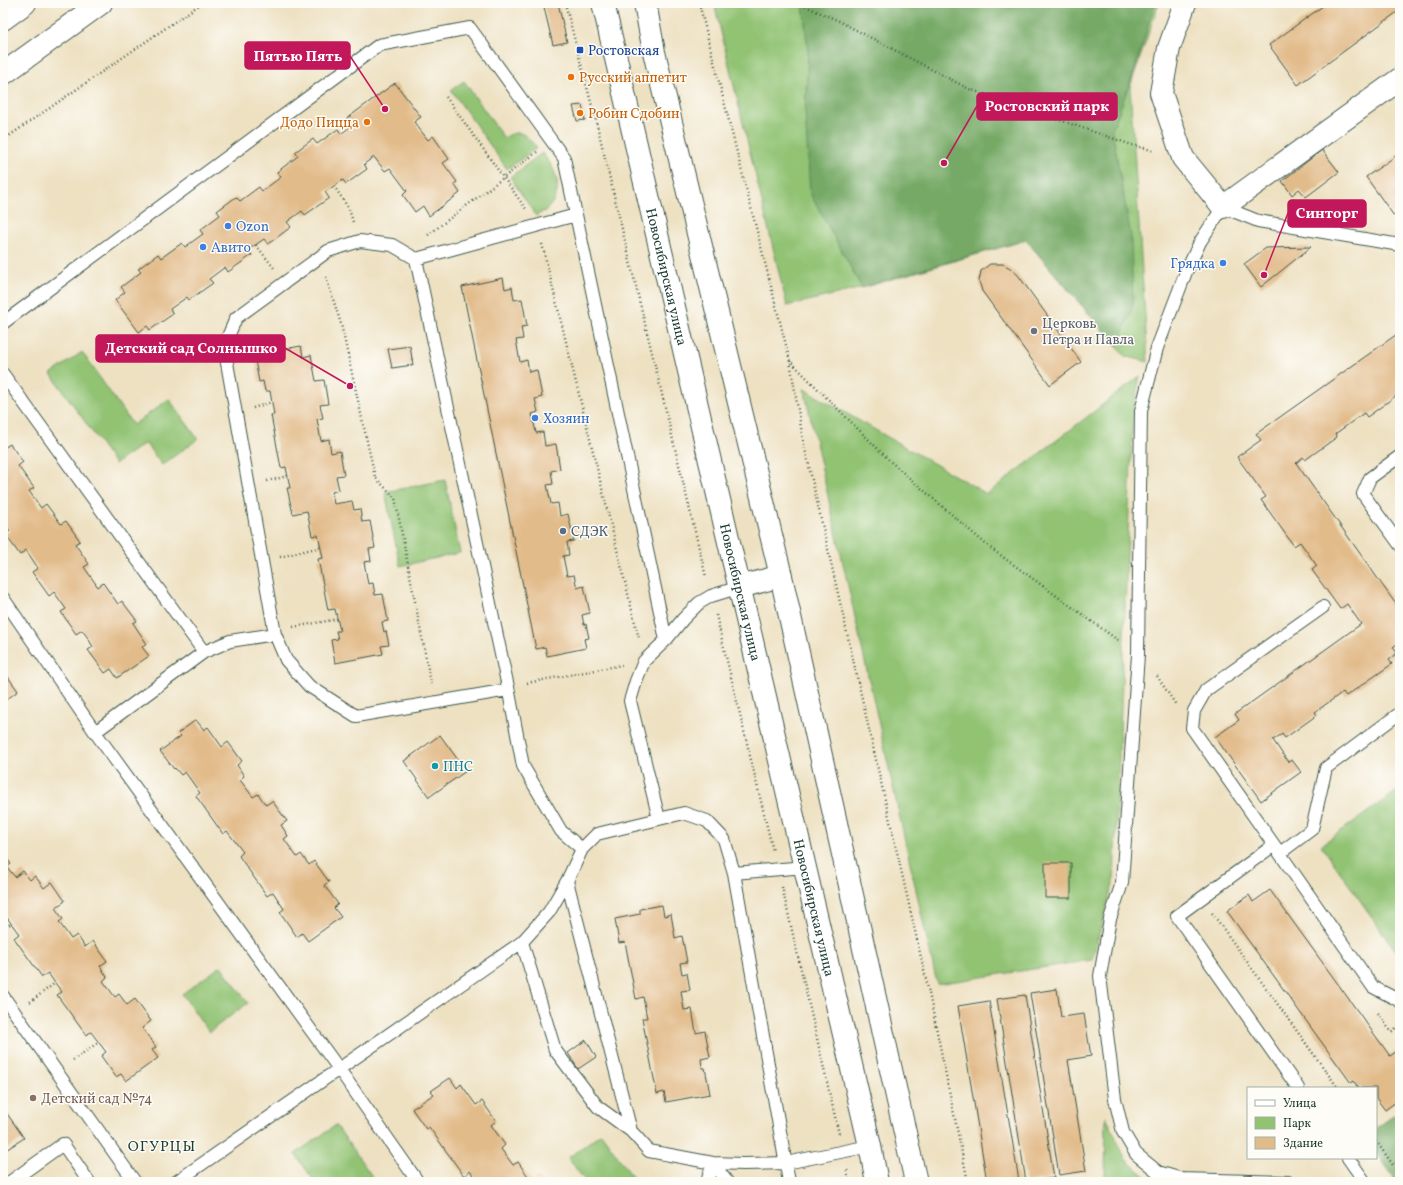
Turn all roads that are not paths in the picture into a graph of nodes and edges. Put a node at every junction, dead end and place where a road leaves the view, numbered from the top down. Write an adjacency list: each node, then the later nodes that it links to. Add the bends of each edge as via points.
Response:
1 (25, 3): 6 (main road)
2 (101, 3): 7 (main road)
3 (603, 3): 18 (main road, Новосибирская улица)
4 (644, 3): 17 (main road)
5 (1185, 3): 9 (main road, via 1169,48 1161,93 1183,158)
6 (3, 19)
7 (3, 74)
8 (1400, 80): 9 (main road)
9 (1224, 207): 11 (lane, via 1258,221); 53 (lane, via 1200,242 1186,272 1157,348 1141,411 1138,655 1122,884 1110,919 1100,976 1115,1099 1123,1132 1136,1154 1158,1172 1182,1179)
10 (576, 215): 12 (lane); 13 (lane, via 564,158 470,28 379,45); 22 (lane)
11 (1400, 245)
12 (411, 256): 21 (lane, via 392,245 360,242 328,251 236,318 224,346); 24 (lane)
13 (3, 323)
14 (3, 374): 23 (lane)
15 (1400, 456): 16 (lane, via 1370,478 1363,494)
16 (1400, 545)
17 (781, 576): 18 (main road); 52 (main road)
18 (740, 587): 22 (lane, via 711,596 699,603); 30 (main road, Новосибирская улица)
19 (3, 598): 26 (lane)
20 (1323, 607): 29 (lane, via 1206,690 1194,711 1192,728)
21 (274, 632): 23 (lane, via 230,640); 24 (lane, via 286,660 309,686 356,716)
22 (666, 640): 27 (lane, via 644,661 630,701)
23 (204, 652): 26 (lane)
24 (508, 688): 28 (lane, via 523,766 561,831)
25 (1400, 713): 29 (lane, via 1326,768 1312,829)
26 (95, 732): 36 (lane)
27 (659, 819): 28 (lane, via 597,834); 31 (lane, via 684,813 707,821 724,839)
28 (582, 849): 32 (lane)
29 (1277, 849): 35 (lane, via 1373,987); 37 (lane, via 1177,916)
30 (806, 867): 31 (lane); 39 (main road, Новосибирская улица)
31 (734, 873): 42 (lane)
32 (567, 881): 33 (lane, via 549,912); 38 (lane)
33 (522, 942): 36 (lane); 38 (lane, via 555,1050 598,1107)
34 (3, 996): 45 (lane)
35 (1400, 1001)
36 (339, 1069): 46 (lane); 47 (lane)
37 (1297, 1087)
38 (631, 1131): 41 (lane, via 649,1151)
39 (870, 1146): 42 (lane); 51 (main road, Новосибирская улица)
40 (1349, 1159): 54 (lane)
41 (713, 1162): 42 (lane); 48 (lane); 49 (lane)
42 (786, 1163): 50 (lane)
43 (10, 1182): 44 (lane, via 63,1144)
44 (89, 1182)
45 (135, 1182)
46 (176, 1182)
47 (418, 1182)
48 (707, 1182)
49 (727, 1182)
50 (789, 1182)
51 (877, 1182)
52 (916, 1182)
53 (1288, 1182)
54 (1365, 1182)

